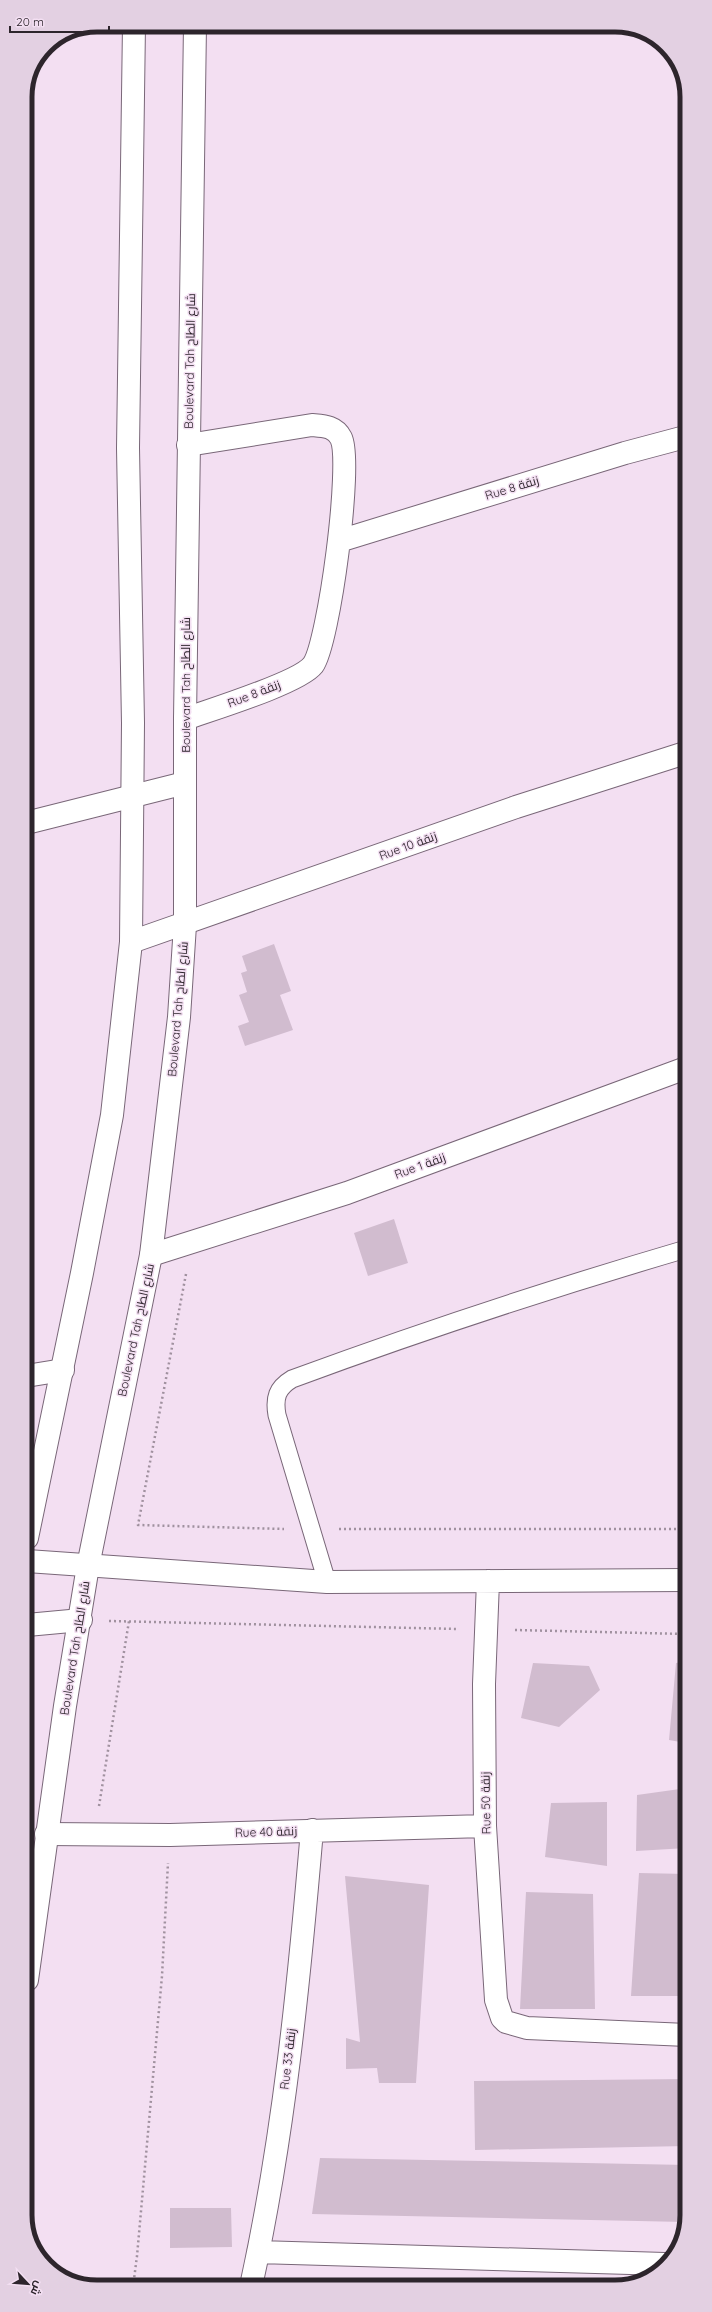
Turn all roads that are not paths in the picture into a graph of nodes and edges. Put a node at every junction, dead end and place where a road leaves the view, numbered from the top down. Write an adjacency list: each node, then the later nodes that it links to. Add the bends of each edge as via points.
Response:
1 (134, 32): 9 (street, via 128,448)
2 (195, 32): 4 (street, Boulevard Tah شارع الطاح)
3 (680, 438): 5 (street, Rue 8 زنقة)
4 (188, 445): 5 (street, Rue 8 زنقة, via 298,426 327,426 336,431 341,439 344,454); 6 (street, Boulevard Tah شارع الطاح)
5 (339, 541): 6 (street, Rue 8 زنقة, via 325,632 312,665 294,679)
6 (185, 719): 8 (street, Boulevard Tah شارع الطاح)
7 (680, 754): 11 (street, Rue 10 زنقة, via 516,808)
8 (185, 783): 9 (street); 11 (street, Boulevard Tah شارع الطاح)
9 (133, 796): 10 (street); 12 (street)
10 (32, 821)
11 (185, 925): 12 (street, Rue 10 زنقة); 15 (street, Boulevard Tah شارع الطاح, via 171,1093)
12 (131, 942): 16 (street, via 112,1115)
13 (680, 1070): 15 (street, Rue 1 زنقة, via 347,1193)
14 (680, 1251): 23 (lane, via 542,1292 381,1346 284,1384 276,1399 277,1415)
15 (151, 1255): 20 (street, Boulevard Tah شارع الطاح)
16 (62, 1370): 17 (street); 18 (street)
17 (32, 1375)
18 (32, 1514)
19 (32, 1561): 20 (street)
20 (88, 1566): 23 (street); 24 (street, Boulevard Tah شارع الطاح)
21 (680, 1580): 22 (street)
22 (488, 1581): 23 (street); 26 (street, Rue 50 زنقة, via 484,1684)
23 (327, 1582)
24 (81, 1620): 25 (street); 28 (street, Boulevard Tah شارع الطاح)
25 (32, 1625)
26 (485, 1826): 27 (street, Rue 40 زنقة); 30 (street, Rue 50 زنقة, via 496,2000 502,2018 506,2022 527,2028)
27 (312, 1830): 28 (street, Rue 40 زنقة, via 170,1835); 31 (street, Rue 33 زنقة, via 302,1952 291,2042)
28 (46, 1834): 29 (street, Boulevard Tah شارع الطاح)
29 (32, 1942)
30 (680, 2035)
31 (258, 2252): 32 (street); 33 (street, Rue 33 زنقة)
32 (658, 2264)
33 (251, 2280)

